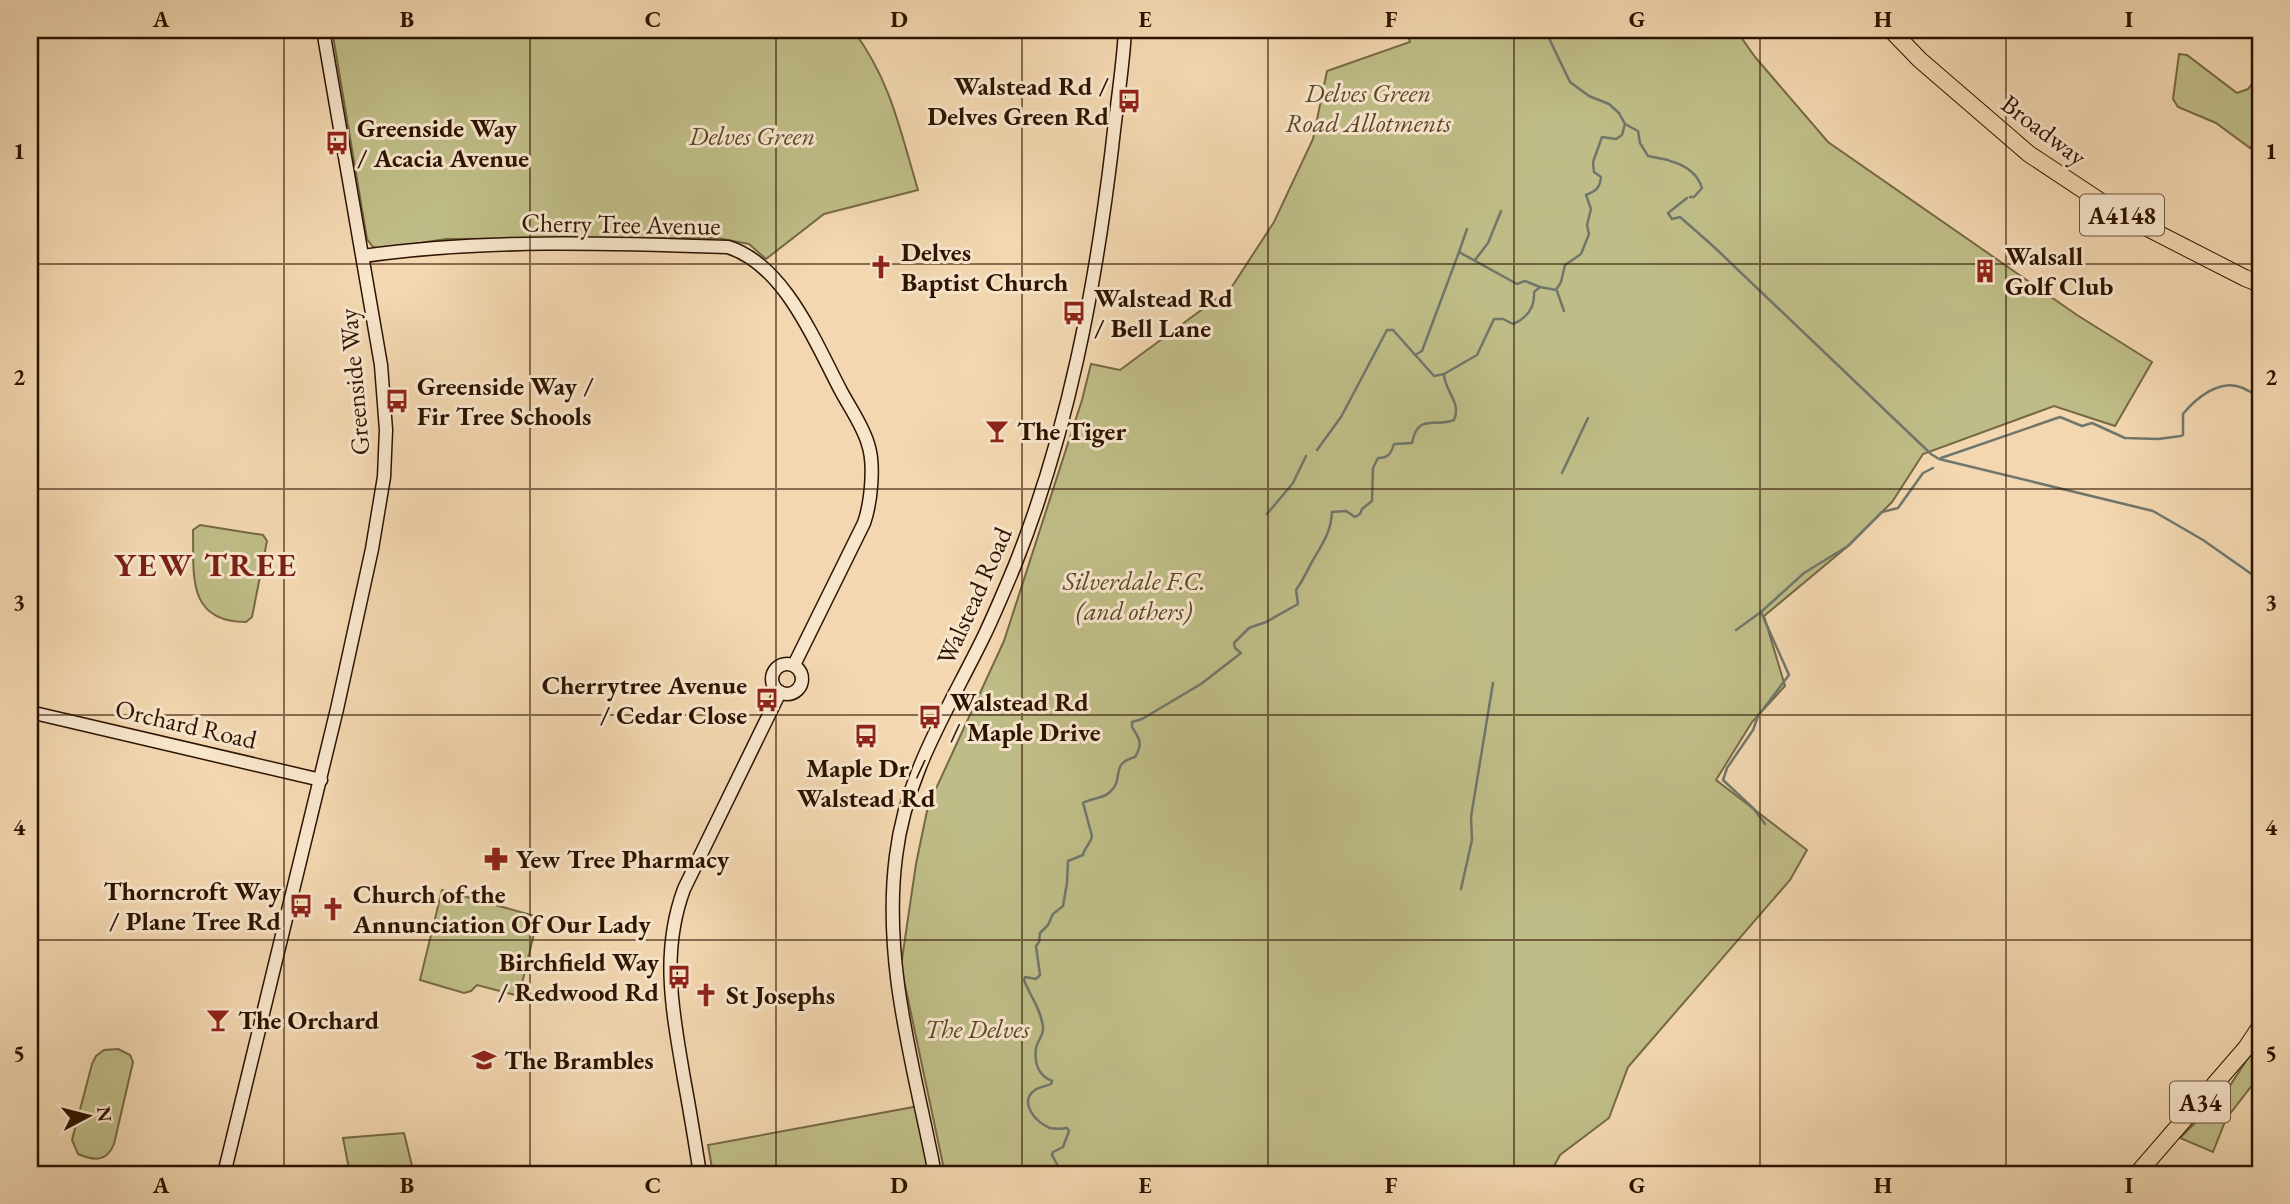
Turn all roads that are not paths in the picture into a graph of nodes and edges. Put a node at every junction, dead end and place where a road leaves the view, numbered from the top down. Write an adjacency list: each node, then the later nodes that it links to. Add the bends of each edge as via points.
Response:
1 (323, 30): 4 (street, Greenside Way)
2 (1125, 30): 13 (street, Walstead Road, via 1093,284 1045,483 985,634 922,759 900,828 894,930 898,993)
3 (1891, 30): 5 (highway, Broadway / A4148, via 2029,154 2119,214)
4 (363, 256): 6 (street, Cherry Tree Avenue, via 475,245 579,244 728,247 757,261 792,301 869,444 869,509); 9 (street, Greenside Way, via 381,365 384,477)
5 (2260, 284)
6 (794, 665): 7 (street, via 775,669 772,678); 7 (street, via 802,682 793,692)
7 (780, 692): 12 (street, via 684,889 671,938 668,971)
8 (35, 712): 9 (street, Orchard Road)
9 (321, 780): 11 (street, Greenside Way)
10 (2260, 1027): 14 (highway, A34)
11 (224, 1174)
12 (700, 1174)
13 (935, 1174)
14 (2137, 1174)

